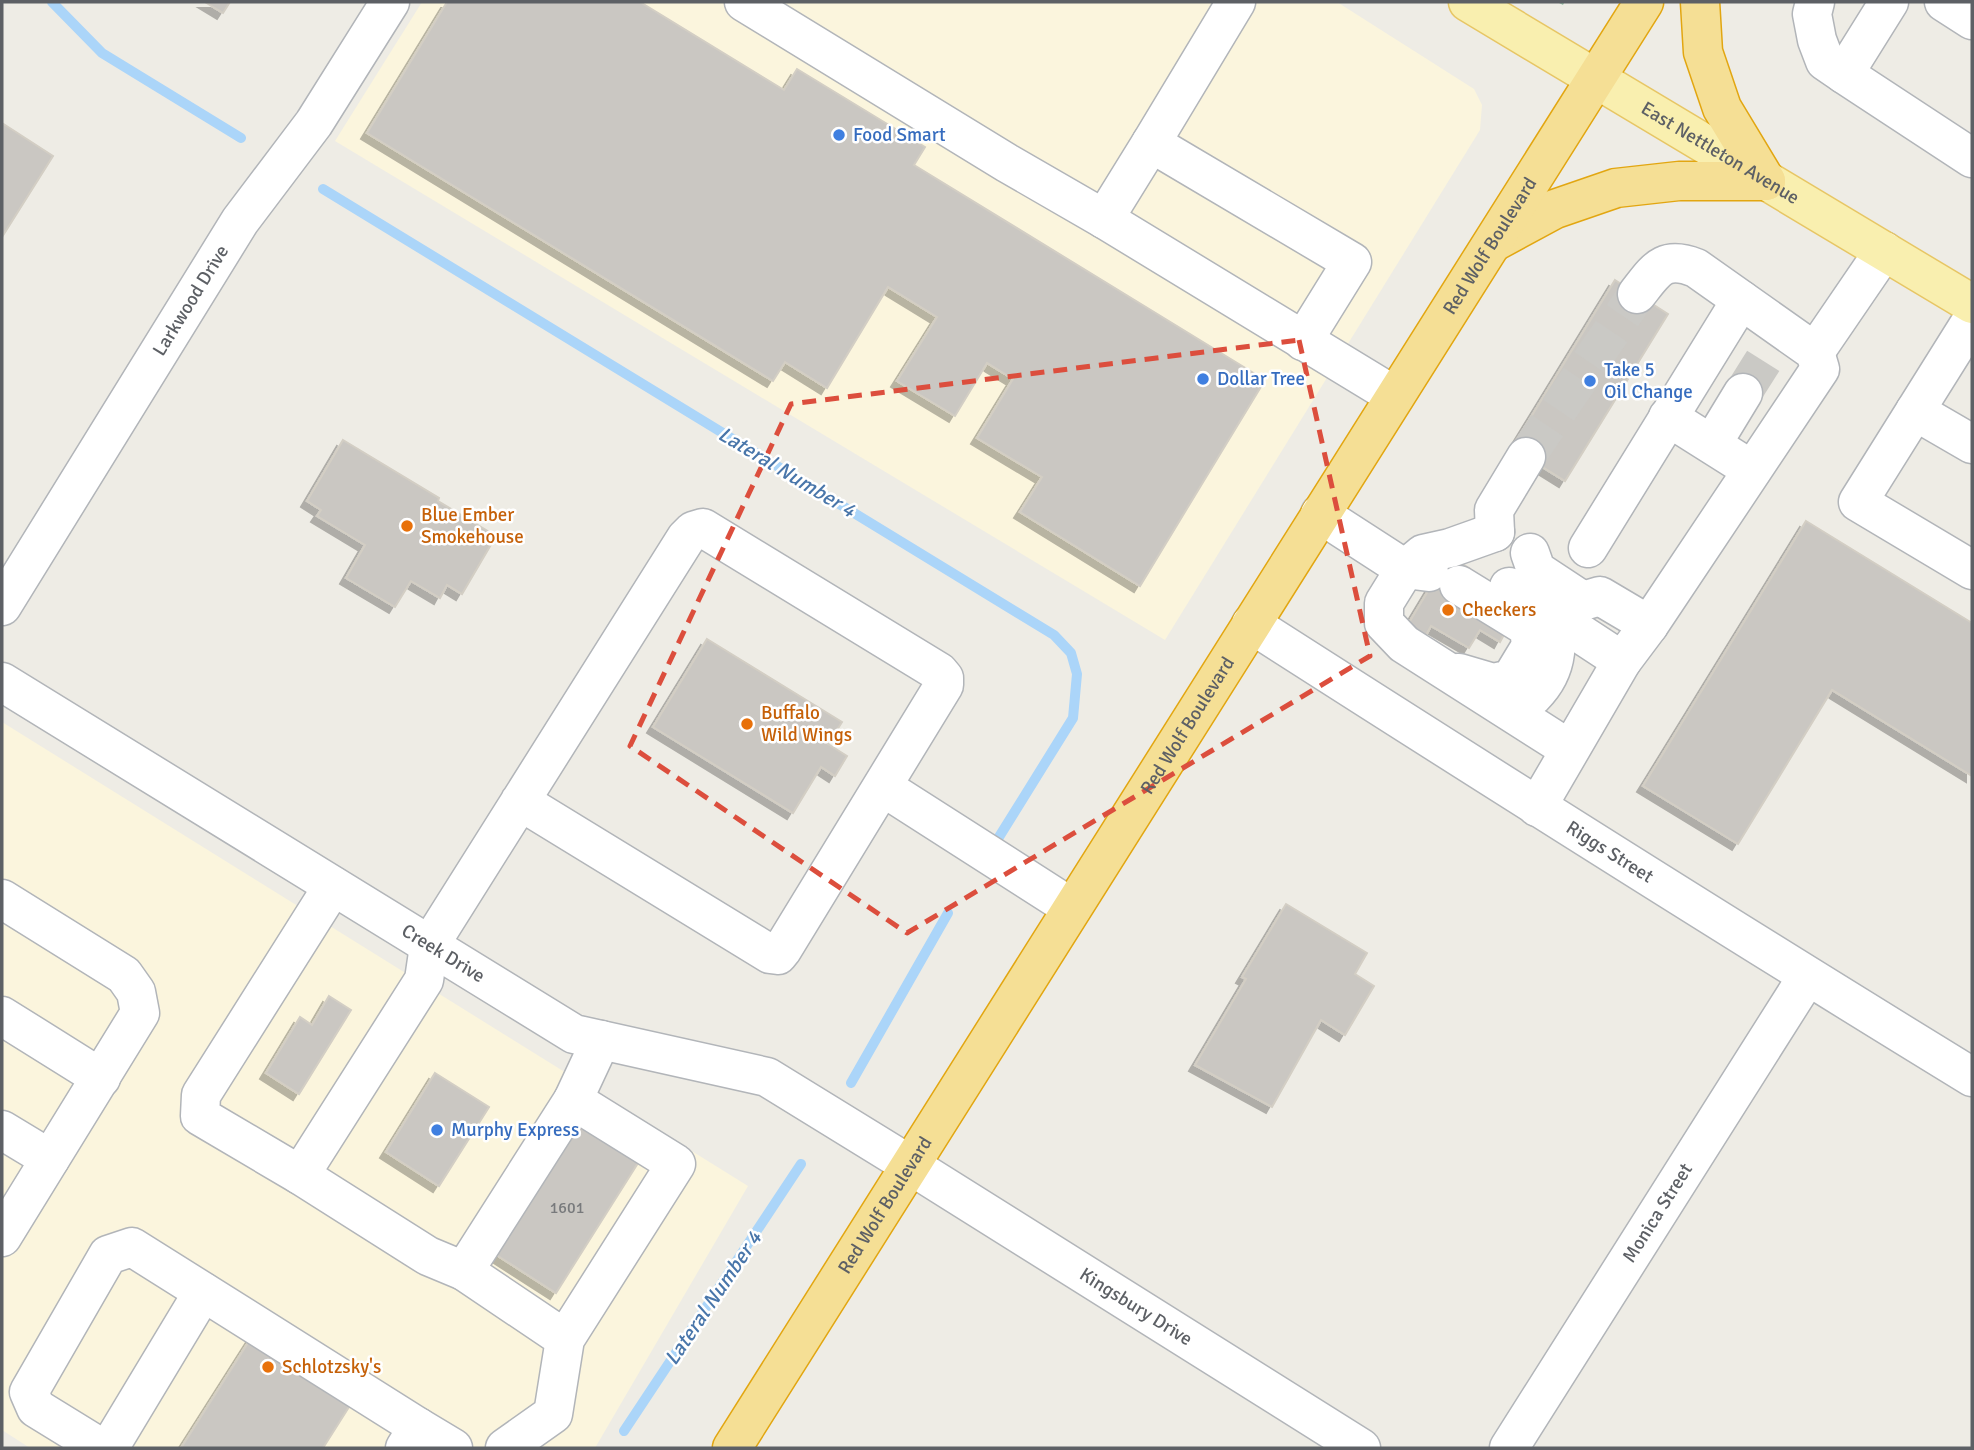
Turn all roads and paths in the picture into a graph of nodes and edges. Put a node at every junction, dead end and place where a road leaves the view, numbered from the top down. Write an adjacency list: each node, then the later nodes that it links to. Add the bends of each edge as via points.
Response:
1 (390, 2): 38 (street, Larkwood Drive, via 314,123 240,221)
2 (744, 2): 16 (street)
3 (1236, 2): 13 (street)
4 (1468, 2): 12 (main road, East Nettleton Avenue)
5 (1644, 2): 12 (highway, Red Wolf Boulevard)
6 (1700, 2): 15 (highway, via 1703,51 1722,108)
7 (1815, 2): 11 (street, via 1812,14 1825,61)
8 (1889, 2): 11 (street)
9 (1944, 2): 10 (street)
10 (1972, 20)
11 (1844, 74): 14 (street)
12 (1596, 78): 15 (main road, East Nettleton Avenue); 17 (highway, Red Wolf Boulevard)
13 (1151, 143): 16 (street); 23 (street, via 1352,262)
14 (1972, 158)
15 (1766, 181): 17 (highway, via 1679,181 1616,188 1555,209); 18 (main road, East Nettleton Avenue)
16 (1104, 219): 23 (street)
17 (1492, 243): 26 (highway, Red Wolf Boulevard)
18 (1884, 251): 21 (main road, East Nettleton Avenue); 24 (street)
19 (1637, 294): 20 (street, via 1656,270 1680,262)
20 (1741, 300): 24 (street, via 1774,344); 28 (street)
21 (1972, 304)
22 (1972, 320): 27 (street)
23 (1303, 341): 26 (street)
24 (1815, 352): 32 (street, via 1820,369)
25 (1743, 393): 29 (street)
26 (1395, 397): 33 (highway, Red Wolf Boulevard)
27 (1915, 411): 30 (street); 37 (street, via 1858,502)
28 (1668, 416): 29 (street); 35 (street)
29 (1712, 444): 32 (street)
30 (1972, 444)
31 (1526, 457): 34 (street, via 1494,510)
32 (1752, 470): 40 (street)
33 (1320, 514): 36 (street); 39 (highway, Red Wolf Boulevard)
34 (1496, 532): 36 (street); 40 (street, via 1530,553 1536,570 1583,600 1601,596)
35 (1588, 548)
36 (1438, 569): 41 (street); 42 (street, via 1384,603 1384,623 1404,644); 42 (street, via 1529,628 1531,646 1511,679 1493,683)
37 (1972, 570)
38 (2, 606)
39 (1251, 624): 47 (street, Riggs Street); 50 (highway, Red Wolf Boulevard)
40 (1650, 625): 41 (street)
41 (1622, 661): 44 (street)
42 (1443, 669): 44 (street)
43 (2, 682): 48 (street, Creek Drive)
44 (1569, 749): 47 (street)
45 (883, 787): 46 (street, via 778,955); 46 (street, via 944,678 703,528 686,538); 50 (street)
46 (520, 801): 51 (street)
47 (1537, 807): 52 (street, Riggs Street)
48 (333, 886): 51 (street, Creek Drive); 61 (street, via 201,1095 200,1116)
49 (2, 899): 56 (street, via 124,975 136,992 140,1013)
50 (1072, 908): 60 (highway, Red Wolf Boulevard)
51 (429, 946): 54 (street, Creek Drive, via 574,1034); 61 (street, via 424,980)
52 (1807, 977): 55 (street, Riggs Street); 73 (street, Monica Street)
53 (2, 1016): 56 (street)
54 (601, 1040): 57 (street); 60 (street, Creek Drive, via 767,1077)
55 (1972, 1077)
56 (101, 1078): 59 (street)
57 (573, 1100): 63 (street); 65 (street, via 676,1164)
58 (2, 1130): 59 (street)
59 (50, 1159): 62 (street)
60 (910, 1165): 71 (highway, Red Wolf Boulevard); 72 (street, Kingsbury Drive)
61 (300, 1175): 63 (street, via 428,1256)
62 (2, 1237)
63 (464, 1271): 65 (street)
64 (203, 1292): 66 (street); 67 (street, via 132,1247 108,1255 29,1392 36,1408); 68 (street)
65 (565, 1339): 70 (street, via 553,1414)
66 (411, 1438): 69 (street)
67 (101, 1448)
68 (109, 1448)
69 (453, 1448)
70 (505, 1448)
71 (732, 1448)
72 (1361, 1448)
73 (1509, 1448)

